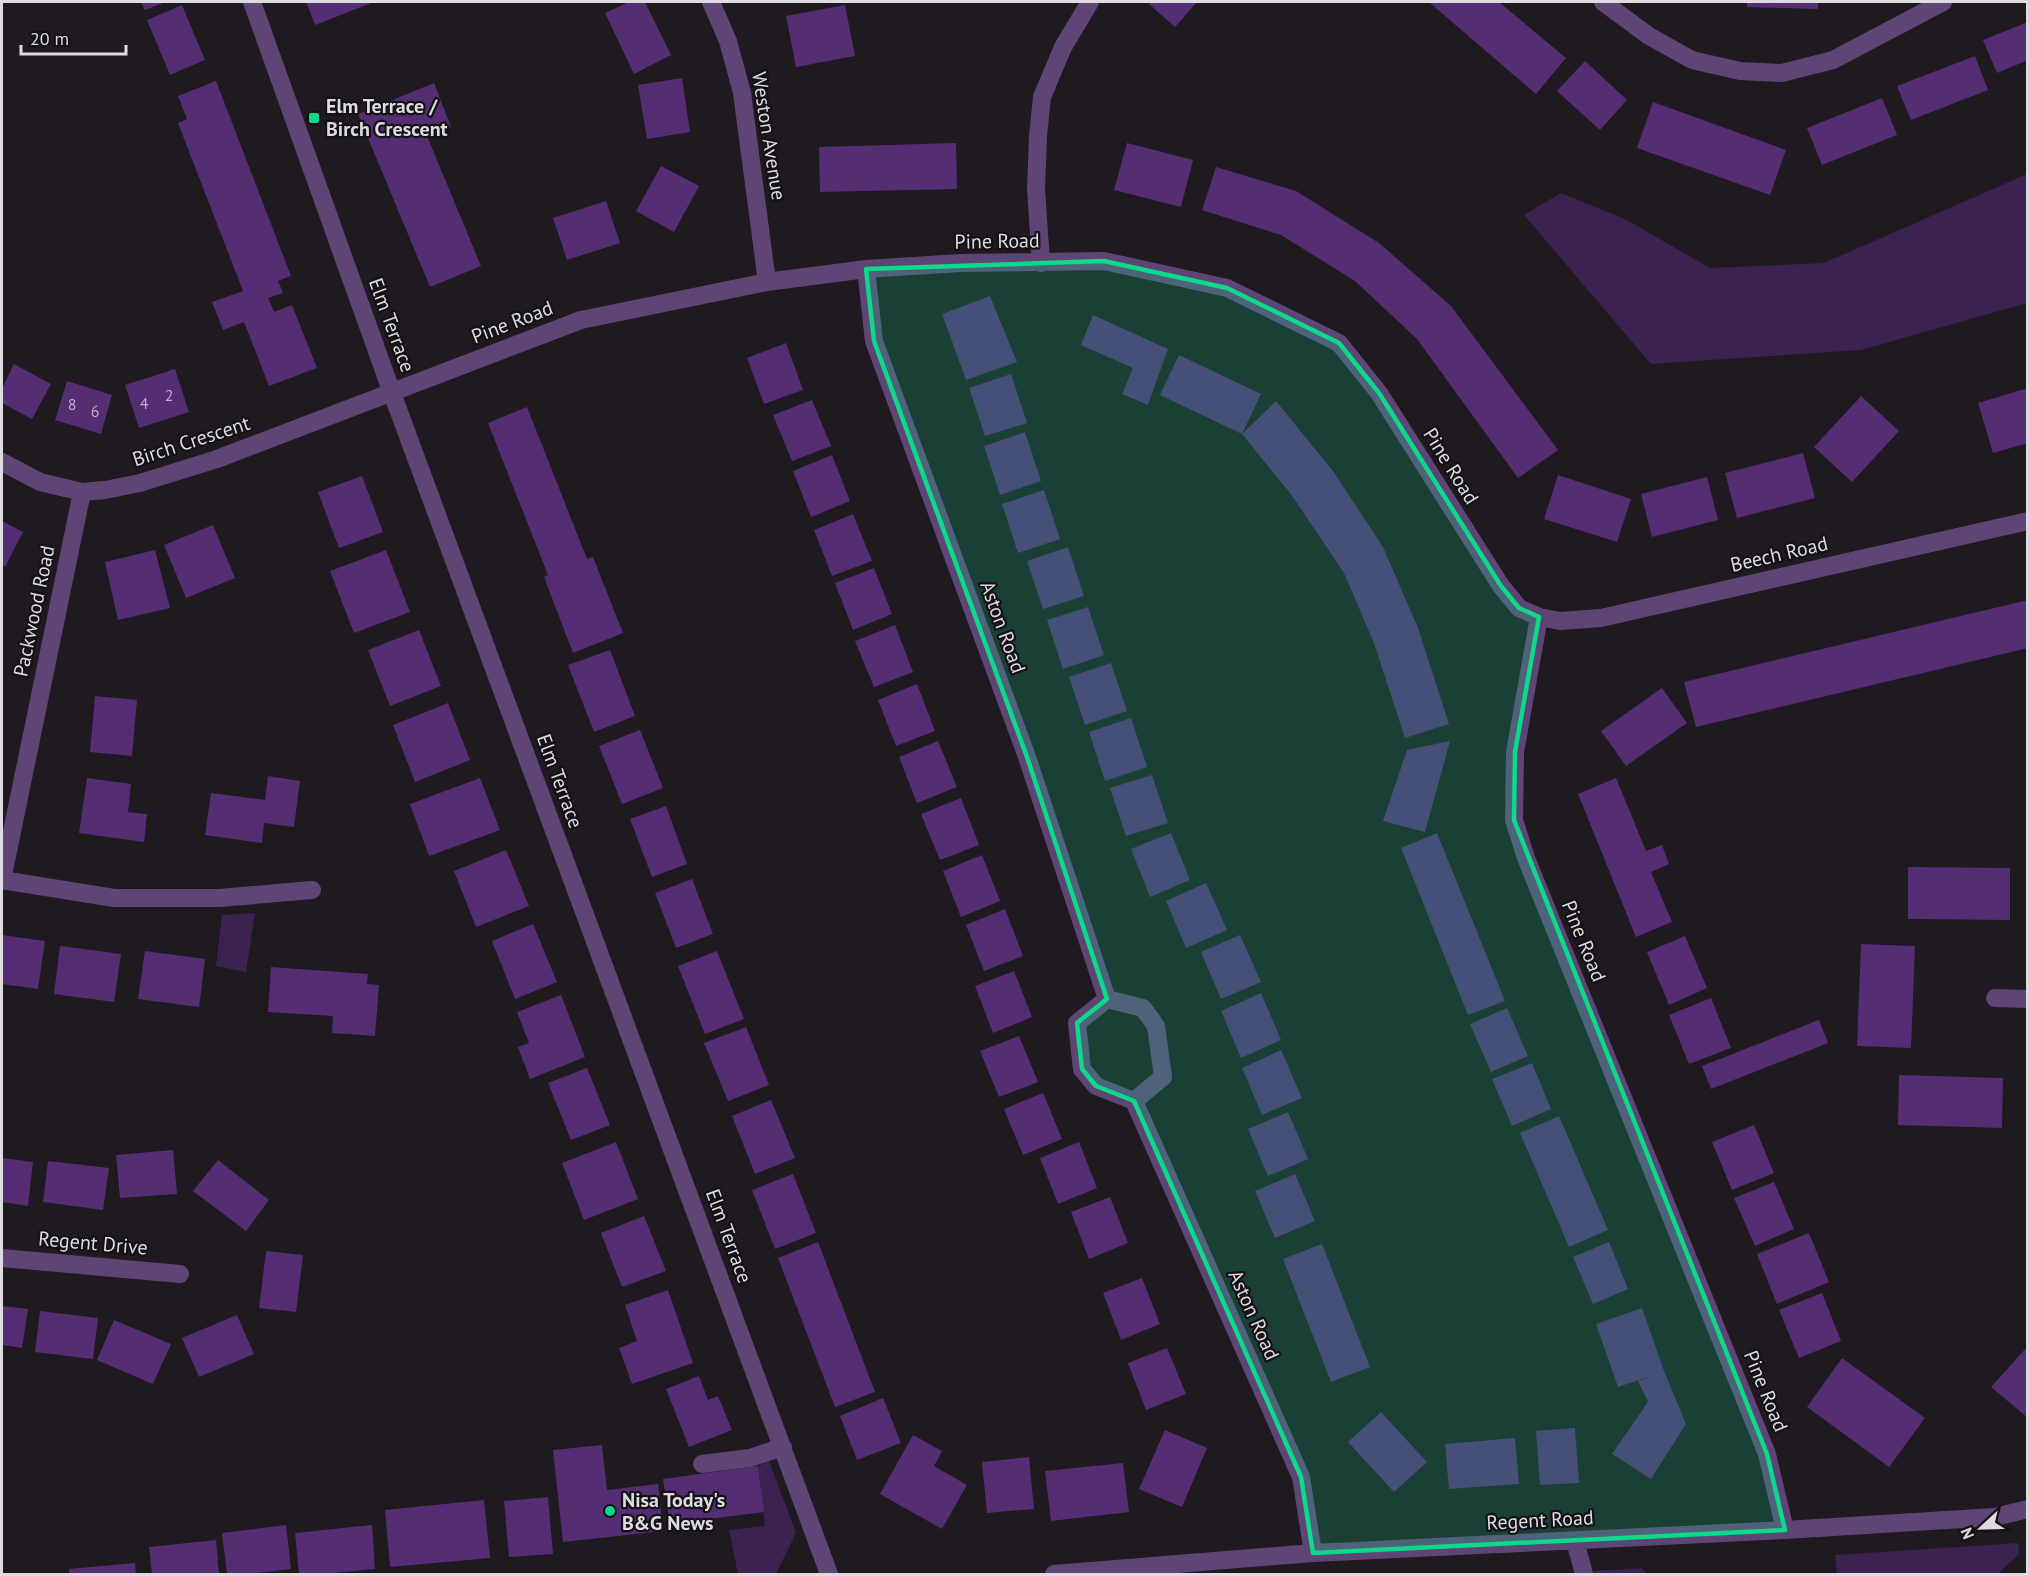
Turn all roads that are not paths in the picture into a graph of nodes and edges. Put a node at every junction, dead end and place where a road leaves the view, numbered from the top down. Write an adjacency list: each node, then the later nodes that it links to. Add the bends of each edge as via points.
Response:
1 (252, 2): 9 (street, Elm Terrace)
2 (711, 2): 8 (street, Weston Avenue, via 729,41 742,93)
3 (1603, 2): 4 (street, via 1649,36 1692,60 1740,71 1782,73 1833,60)
4 (1943, 2)
5 (1085, 4): 6 (street, via 1042,97 1036,189)
6 (1041, 263): 7 (street, Pine Road); 13 (street, Pine Road, via 1104,261 1227,288 1339,343 1379,393 1501,586 1519,608)
7 (866, 269): 8 (street, Pine Road); 17 (street, Aston Road, via 874,341 1026,757)
8 (767, 282): 9 (street, Pine Road, via 581,320)
9 (392, 393): 11 (street, Birch Crescent, via 217,459 140,483); 22 (street, Elm Terrace)
10 (2, 462): 11 (street, Birch Crescent, via 40,482)
11 (82, 492): 14 (street, Packwood Road)
12 (2028, 521): 13 (street, Beech Road, via 1601,618 1560,621)
13 (1539, 616): 25 (street, Pine Road, via 1515,752 1514,820 1767,1454)
14 (2, 880): 15 (street, Packwood Road, via 114,898 220,897)
15 (312, 890)
16 (1995, 998): 18 (street)
17 (1107, 999): 19 (street, via 1077,1023 1082,1069 1096,1086); 19 (street, via 1143,1008 1156,1026 1163,1077)
18 (2028, 999)
19 (1134, 1101): 27 (street, Aston Road, via 1301,1478)
20 (2, 1258): 21 (street, Regent Drive)
21 (180, 1274)
22 (783, 1447): 23 (street, via 750,1458); 28 (street, Elm Terrace)
23 (702, 1464)
24 (2028, 1509): 25 (street, Regent Road, via 1995,1517)
25 (1785, 1530): 26 (street, Regent Road)
26 (1575, 1541): 27 (street, Regent Road); 30 (street)
27 (1313, 1553): 29 (street, Regent Road)
28 (829, 1575)
29 (1054, 1575)
30 (1584, 1575)

